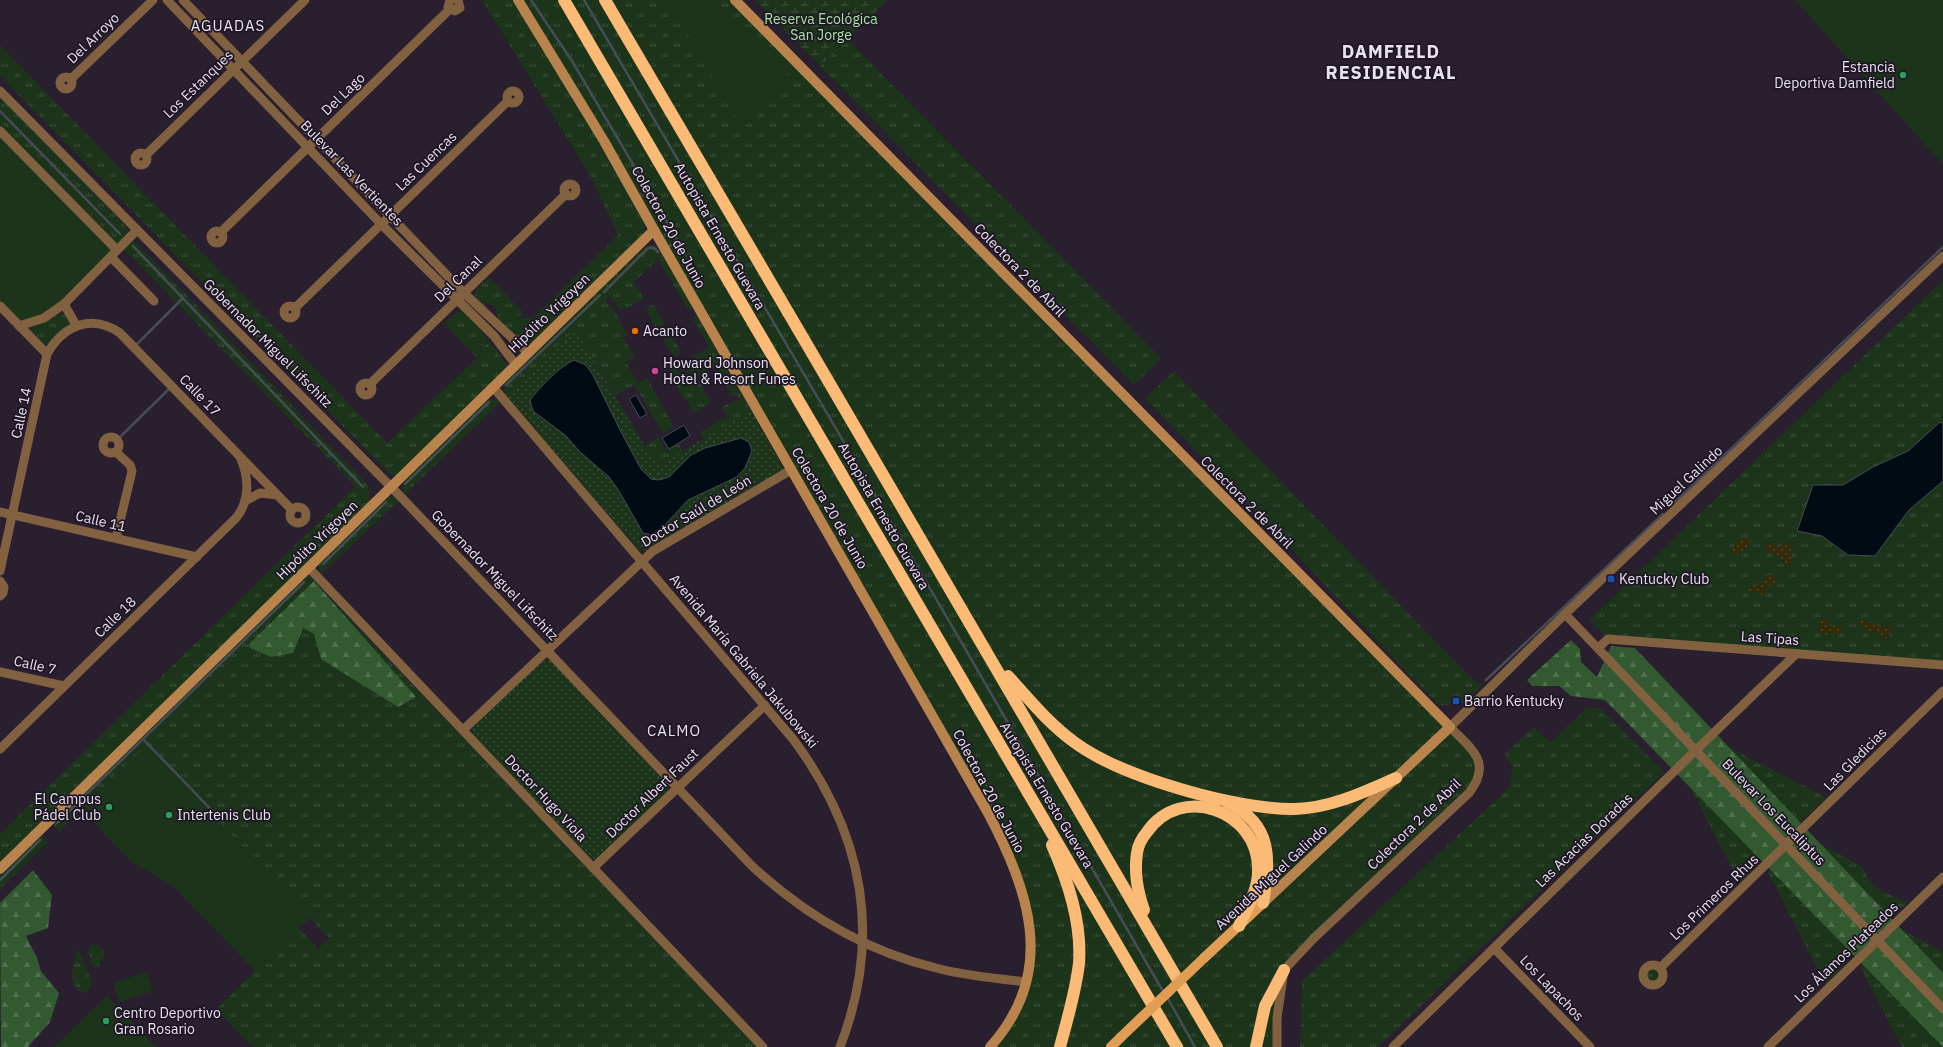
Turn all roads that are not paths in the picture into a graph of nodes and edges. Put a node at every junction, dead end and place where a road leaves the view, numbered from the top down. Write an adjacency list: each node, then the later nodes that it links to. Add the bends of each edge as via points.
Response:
1 (152, 0): 13 (street, Del Arroyo)
2 (167, 0): 12 (street, Bulevar Las Vertientes)
3 (183, 0): 11 (street, Bulevar Las Vertientes)
4 (305, 0): 11 (street, Los Estanques)
5 (458, 0): 10 (street, Del Lago, via 460,8 455,11)
6 (518, 0): 24 (main road, Colectora 20 de Junio, via 604,141)
7 (564, 0): 72 (highway, Autopista Ernesto Guevara)
8 (605, 0): 60 (highway, Autopista Ernesto Guevara)
9 (736, 0): 66 (main road, Colectora 2 de Abril)
10 (450, 4): 17 (street, Del Lago)
11 (242, 62): 12 (street, Los Estanques); 17 (street, Bulevar Las Vertientes)
12 (234, 70): 18 (street, Bulevar Las Vertientes); 19 (street, Los Estanques)
13 (71, 79)
14 (0, 91): 23 (street, Gobernador Miguel Lifschitz)
15 (508, 101): 21 (street, Las Cuencas)
16 (0, 131): 26 (street)
17 (316, 140): 18 (street, Del Lago); 21 (street, Bulevar Las Vertientes)
18 (308, 147): 22 (street, Bulevar Las Vertientes); 25 (street, Del Lago)
19 (146, 155)
20 (566, 194): 28 (street, Del Canal)
21 (390, 216): 22 (street, Las Cuencas); 28 (street, Bulevar Las Vertientes)
22 (382, 224): 28 (street, Bulevar Las Vertientes); 32 (street, Las Cuencas)
23 (137, 230): 26 (street); 43 (street, Gobernador Miguel Lifschitz)
24 (654, 230): 36 (main road, Hipólito Yrigoyen); 42 (main road, Colectora 20 de Junio)
25 (221, 232)
26 (114, 254): 29 (street); 30 (street)
27 (1943, 256): 56 (street, Miguel Galindo)
28 (461, 296): 36 (street, Bulevar Las Vertientes); 37 (street, Bulevar Las Vertientes); 38 (street, Del Canal)
29 (154, 301)
30 (64, 304): 33 (street); 34 (street, via 44,318)
31 (0, 306): 34 (street)
32 (295, 308)
33 (76, 325): 35 (street, via 60,336); 41 (street, Calle 17, via 99,324 112,327 120,333)
34 (19, 326): 35 (street)
35 (47, 354): 48 (street, Calle 14)
36 (528, 354): 37 (main road, Hipólito Yrigoyen)
37 (516, 365): 39 (main road, Hipólito Yrigoyen)
38 (370, 384)
39 (493, 387): 43 (main road, Hipólito Yrigoyen); 51 (street, Avenida María Gabriela Jakubowski)
40 (116, 452): 49 (street, via 130,465 132,471)
41 (240, 456): 44 (street, Calle 17); 45 (street, Calle 18, via 247,478)
42 (791, 470): 51 (street, Doctor Saúl de León, via 653,551); 86 (main road, Colectora 20 de Junio, via 1005,845 1019,881 1028,915 1031,950)
43 (391, 487): 52 (main road, Hipólito Yrigoyen); 58 (street, Gobernador Miguel Lifschitz)
44 (277, 495): 45 (street, via 260,494); 46 (street, Calle 17)
45 (245, 501): 50 (street, Calle 18, via 242,511 236,518)
46 (292, 510)
47 (0, 512): 48 (street, Calle 11)
48 (12, 515): 49 (street, Calle 11); 53 (street, Calle 14)
49 (116, 538): 50 (street, Calle 11)
50 (196, 557): 63 (street, Calle 18)
51 (641, 561): 58 (street, Doctor Saúl de León); 65 (street, Avenida María Gabriela Jakubowski)
52 (308, 568): 67 (street, Doctor Hugo Viola); 76 (main road, Hipólito Yrigoyen)
53 (0, 572)
54 (0, 581): 55 (street, via 4,587)
55 (0, 596)
56 (1565, 614): 57 (street, Bulevar Los Eucaliptus); 66 (street, Miguel Galindo)
57 (1598, 648): 59 (street, Las Tipas, via 1608,639); 69 (street, Bulevar Los Eucaliptus)
58 (547, 650): 67 (street, Doctor Saúl de León); 71 (street, Gobernador Miguel Lifschitz)
59 (1796, 654): 61 (street, Las Tipas); 69 (street, Las Acacias Doradas)
60 (991, 657): 73 (highway, via 1042,715 1075,743 1126,770); 80 (highway, Autopista Ernesto Guevara)
61 (1943, 665)
62 (0, 672): 63 (street, Calle 7)
63 (64, 686): 68 (street, Calle 18)
64 (1943, 691): 74 (street, Las Gledicias)
65 (765, 705): 71 (street, Doctor Albert Faust); 82 (street, Avenida María Gabriela Jakubowski, via 808,760 839,815 860,887)
66 (1450, 727): 70 (main road, Avenida Miguel Galindo); 85 (street, Colectora 2 de Abril, via 1473,750 1478,759 1480,767 1475,785 1314,938)
67 (463, 730): 75 (street, Doctor Hugo Viola)
68 (0, 749)
69 (1696, 750): 74 (street, Bulevar Los Eucaliptus); 83 (street, Las Acacias Doradas)
70 (1396, 778): 73 (highway, via 1329,804 1296,809 1263,807); 78 (main road, Avenida Miguel Galindo)
71 (678, 788): 75 (street, Doctor Albert Faust); 82 (street, Gobernador Miguel Lifschitz, via 770,882 814,916)
72 (1030, 794): 92 (highway, via 1068,887 1077,925 1079,962); 94 (highway, Autopista Ernesto Guevara)
73 (1219, 798): 78 (highway, via 1244,814 1261,834 1268,862)
74 (1787, 846): 81 (street, Bulevar Los Eucaliptus); 84 (street, Los Primeros Rhus)
75 (593, 868): 89 (street, Doctor Hugo Viola)
76 (0, 869)
77 (1943, 877): 81 (street, Los Álamos Plateados)
78 (1263, 903): 79 (main road, Avenida Miguel Galindo)
79 (1239, 926): 80 (highway, via 1257,885 1258,869 1253,842 1246,830 1225,813 1200,807 1182,808 1165,814 1151,825 1141,840 1137,853 1136,873 1140,898); 93 (main road, Avenida Miguel Galindo, bridge)
80 (1150, 931): 95 (highway, Autopista Ernesto Guevara)
81 (1878, 940): 87 (street, Bulevar Los Eucaliptus); 99 (street, Los Álamos Plateados)
82 (862, 941): 86 (street, Gobernador Miguel Lifschitz, via 883,951 935,968); 90 (street, Avenida María Gabriela Jakubowski, via 856,993)
83 (1494, 948): 88 (street, Los Lapachos); 98 (street, Las Acacias Doradas)
84 (1660, 968)
85 (1284, 970): 96 (highway, via 1265,1006); 97 (street, via 1277,1018)
86 (1026, 982): 91 (main road, Colectora 20 de Junio, via 1007,1025)
87 (1943, 1009)
88 (1584, 1045)
89 (763, 1047)
90 (840, 1047)
91 (990, 1047)
92 (1060, 1047)
93 (1111, 1047)
94 (1177, 1047)
95 (1217, 1047)
96 (1256, 1047)
97 (1277, 1047)
98 (1393, 1047)
99 (1768, 1047)

